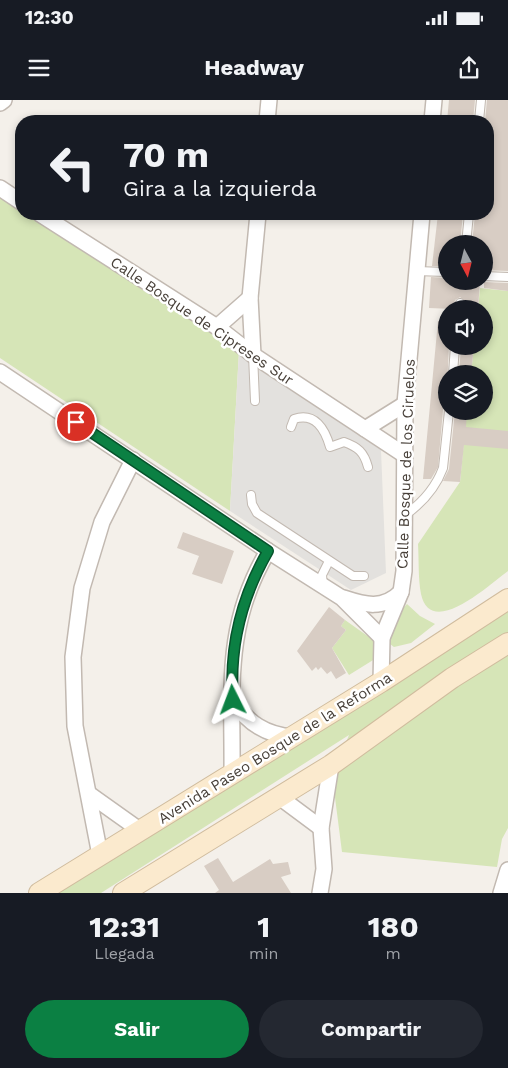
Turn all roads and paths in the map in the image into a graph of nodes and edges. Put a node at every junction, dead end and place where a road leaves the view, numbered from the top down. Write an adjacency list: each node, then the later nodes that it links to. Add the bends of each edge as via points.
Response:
1 (4, 100): 5 (street)
2 (269, 100): 6 (street)
3 (434, 100): 7 (street)
4 (481, 100): 8 (lane)
5 (0, 103)
6 (268, 115)
7 (433, 115)
8 (480, 115)
9 (0, 188): 10 (street)
10 (15, 198)
11 (49, 220): 21 (street, Calle Bosque de Cipreses Sur)
12 (257, 220): 20 (street)
13 (421, 220): 16 (street, Calle Bosque de los Ciruelos)
14 (468, 220): 15 (lane)
15 (467, 235)
16 (416, 272): 17 (lane); 25 (street, Calle Bosque de los Ciruelos)
17 (438, 272)
18 (493, 276): 19 (lane)
19 (508, 277)
20 (250, 298): 21 (street); 22 (street)
21 (217, 327): 22 (street, Calle Bosque de Cipreses Sur)
22 (253, 355): 24 (lane); 28 (street, Calle Bosque de Cipreses Sur)
23 (0, 372): 30 (street)
24 (255, 401)
25 (405, 404): 28 (street); 29 (street, Calle Bosque de los Ciruelos)
26 (448, 420): 33 (lane, via 443,468 436,484)
27 (291, 427): 31 (lane, via 294,419 303,416 312,419 322,426 330,447 344,442 357,447)
28 (365, 429): 29 (street, Calle Bosque de Cipreses Sur)
29 (404, 454): 33 (street, Calle Bosque de los Ciruelos)
30 (133, 460): 34 (street); 48 (street, via 102,522 82,588 73,657 75,726)
31 (368, 467)
32 (251, 494): 35 (lane, via 257,513)
33 (404, 516): 38 (street, Calle Bosque de los Ciruelos, via 404,571)
34 (268, 551): 37 (street); 44 (street, via 250,586 238,622 232,661)
35 (328, 560): 36 (lane, via 353,576); 37 (lane, via 322,574)
36 (364, 576)
37 (323, 586): 39 (street)
38 (400, 592): 39 (street, via 389,602 375,605); 41 (street, Calle Bosque de los Ciruelos)
39 (342, 598): 41 (street)
40 (508, 599): 43 (main road, Avenida Paseo Bosque de la Reforma)
41 (382, 638): 43 (street, Calle Bosque de los Ciruelos)
42 (508, 643): 46 (main road, via 452,678)
43 (381, 682): 45 (main road, Avenida Paseo Bosque de la Reforma)
44 (233, 700): 45 (street, via 245,717 262,729 271,734); 47 (street)
45 (293, 737): 47 (main road, Avenida Paseo Bosque de la Reforma)
46 (331, 765): 49 (main road); 50 (street)
47 (232, 774): 51 (main road, Avenida Paseo Bosque de la Reforma)
48 (89, 794): 51 (street); 52 (street)
49 (278, 796): 50 (street); 55 (main road)
50 (321, 828): 56 (street, via 324,869)
51 (141, 831): 52 (main road, Avenida Paseo Bosque de la Reforma)
52 (100, 855): 54 (main road, Avenida Paseo Bosque de la Reforma)
53 (508, 870): 57 (street)
54 (39, 893)
55 (123, 893)
56 (320, 893)
57 (501, 893)

